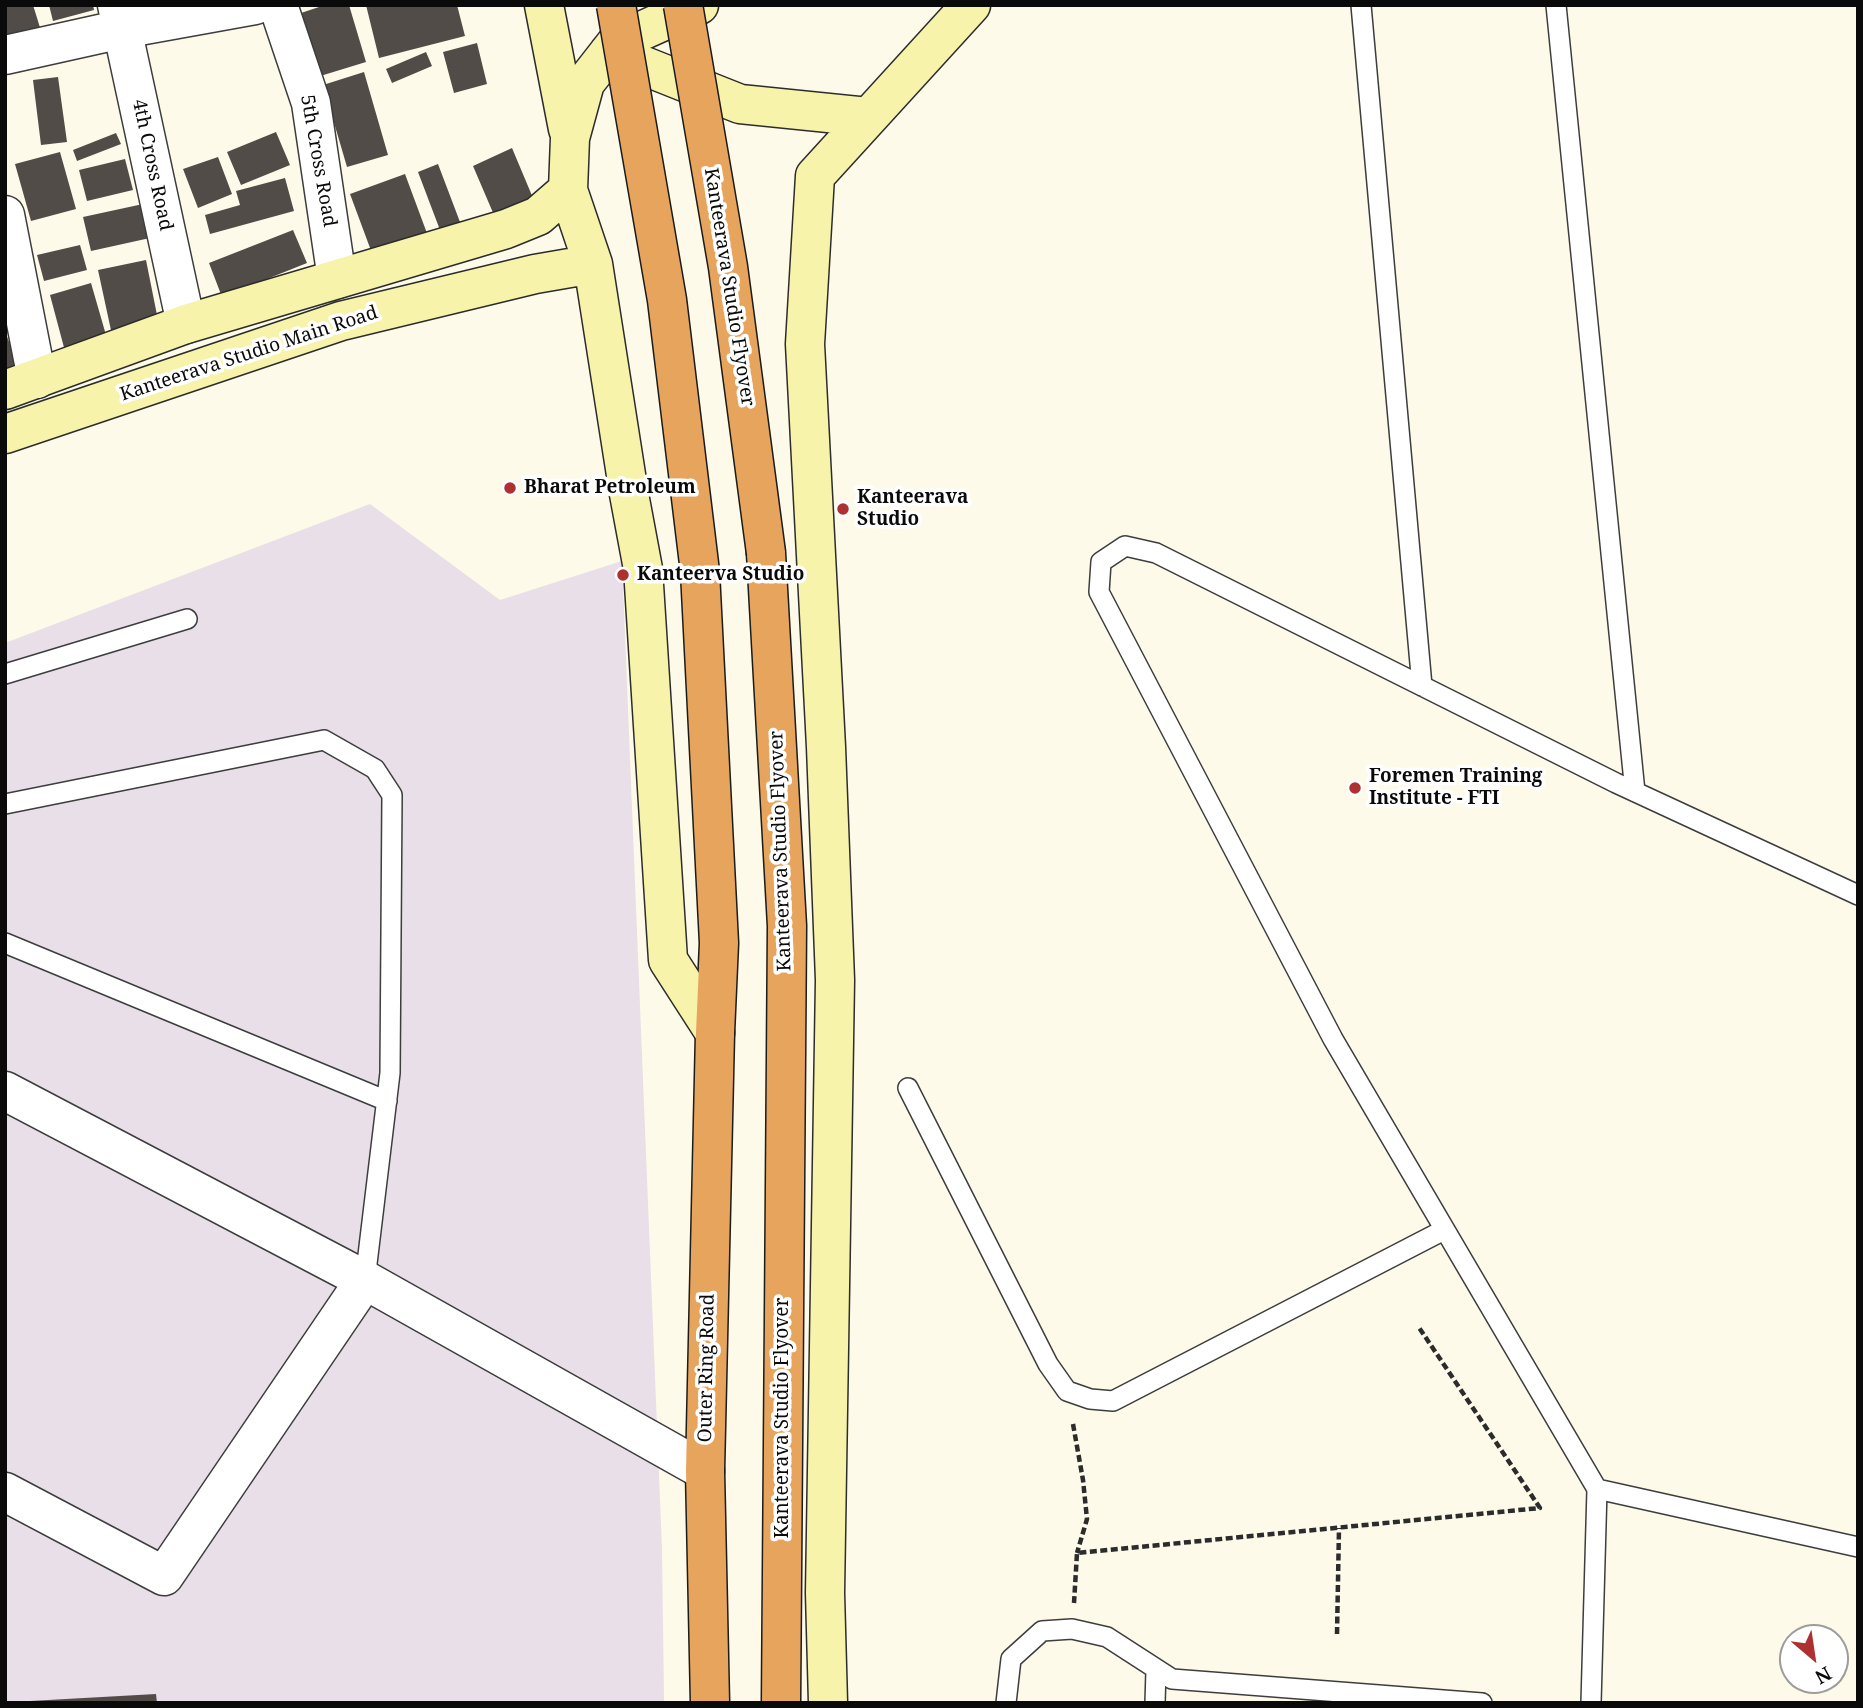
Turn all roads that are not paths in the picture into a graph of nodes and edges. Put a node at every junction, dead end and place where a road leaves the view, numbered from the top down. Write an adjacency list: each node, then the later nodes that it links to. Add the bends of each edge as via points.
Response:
1 (255, 5): 10 (street)
2 (278, 5): 18 (street, 5th Cross Road, via 311,103)
3 (544, 5): 14 (main road)
4 (616, 5): 29 (highway, bridge, via 667,300 700,572 719,943)
5 (683, 5): 41 (highway, Kanteerava Studio Flyover, bridge, via 728,267 766,553 787,926)
6 (699, 5): 11 (main road, via 617,42)
7 (971, 5): 13 (main road)
8 (1362, 5): 24 (lane)
9 (1556, 5): 25 (lane)
10 (120, 17): 12 (street); 19 (street, 4th Cross Road)
11 (609, 52): 13 (main road, via 740,104); 14 (main road, via 585,83)
12 (5, 55)
13 (868, 117): 42 (main road, via 815,176 805,344 835,981 825,1593)
14 (570, 138): 15 (main road)
15 (568, 190): 17 (main road); 18 (main road, via 538,216)
16 (5, 215): 20 (street)
17 (593, 264): 21 (main road, Kanteerava Studio Main Road, via 341,321); 29 (main road, via 643,569 668,960)
18 (337, 279): 19 (main road)
19 (186, 324): 20 (main road)
20 (21, 384)
21 (5, 434)
22 (187, 619): 23 (lane)
23 (5, 674)
24 (1422, 686): 25 (lane); 33 (lane, via 1156,553 1125,546 1101,562 1099,592 1333,1039)
25 (1635, 792): 27 (lane)
26 (5, 804): 32 (lane, via 324,740 375,769 392,796)
27 (1858, 895)
28 (5, 943): 32 (lane)
29 (715, 1033): 35 (highway, Outer Ring Road)
30 (908, 1088): 33 (lane, via 1048,1364 1067,1391 1090,1399 1113,1401)
31 (5, 1091): 34 (street)
32 (387, 1101): 34 (lane)
33 (1444, 1230): 36 (lane)
34 (365, 1280): 35 (street); 37 (street, via 164,1576)
35 (705, 1471): 40 (highway, Outer Ring Road)
36 (1597, 1489): 38 (lane); 46 (lane)
37 (5, 1492)
38 (1858, 1547)
39 (1156, 1670): 43 (lane, via 1107,1637 1072,1629 1042,1631 1011,1659); 44 (lane); 45 (lane, via 1171,1679)
40 (710, 1703)
41 (781, 1703)
42 (828, 1703)
43 (1006, 1703)
44 (1155, 1703)
45 (1482, 1703)
46 (1591, 1703)

